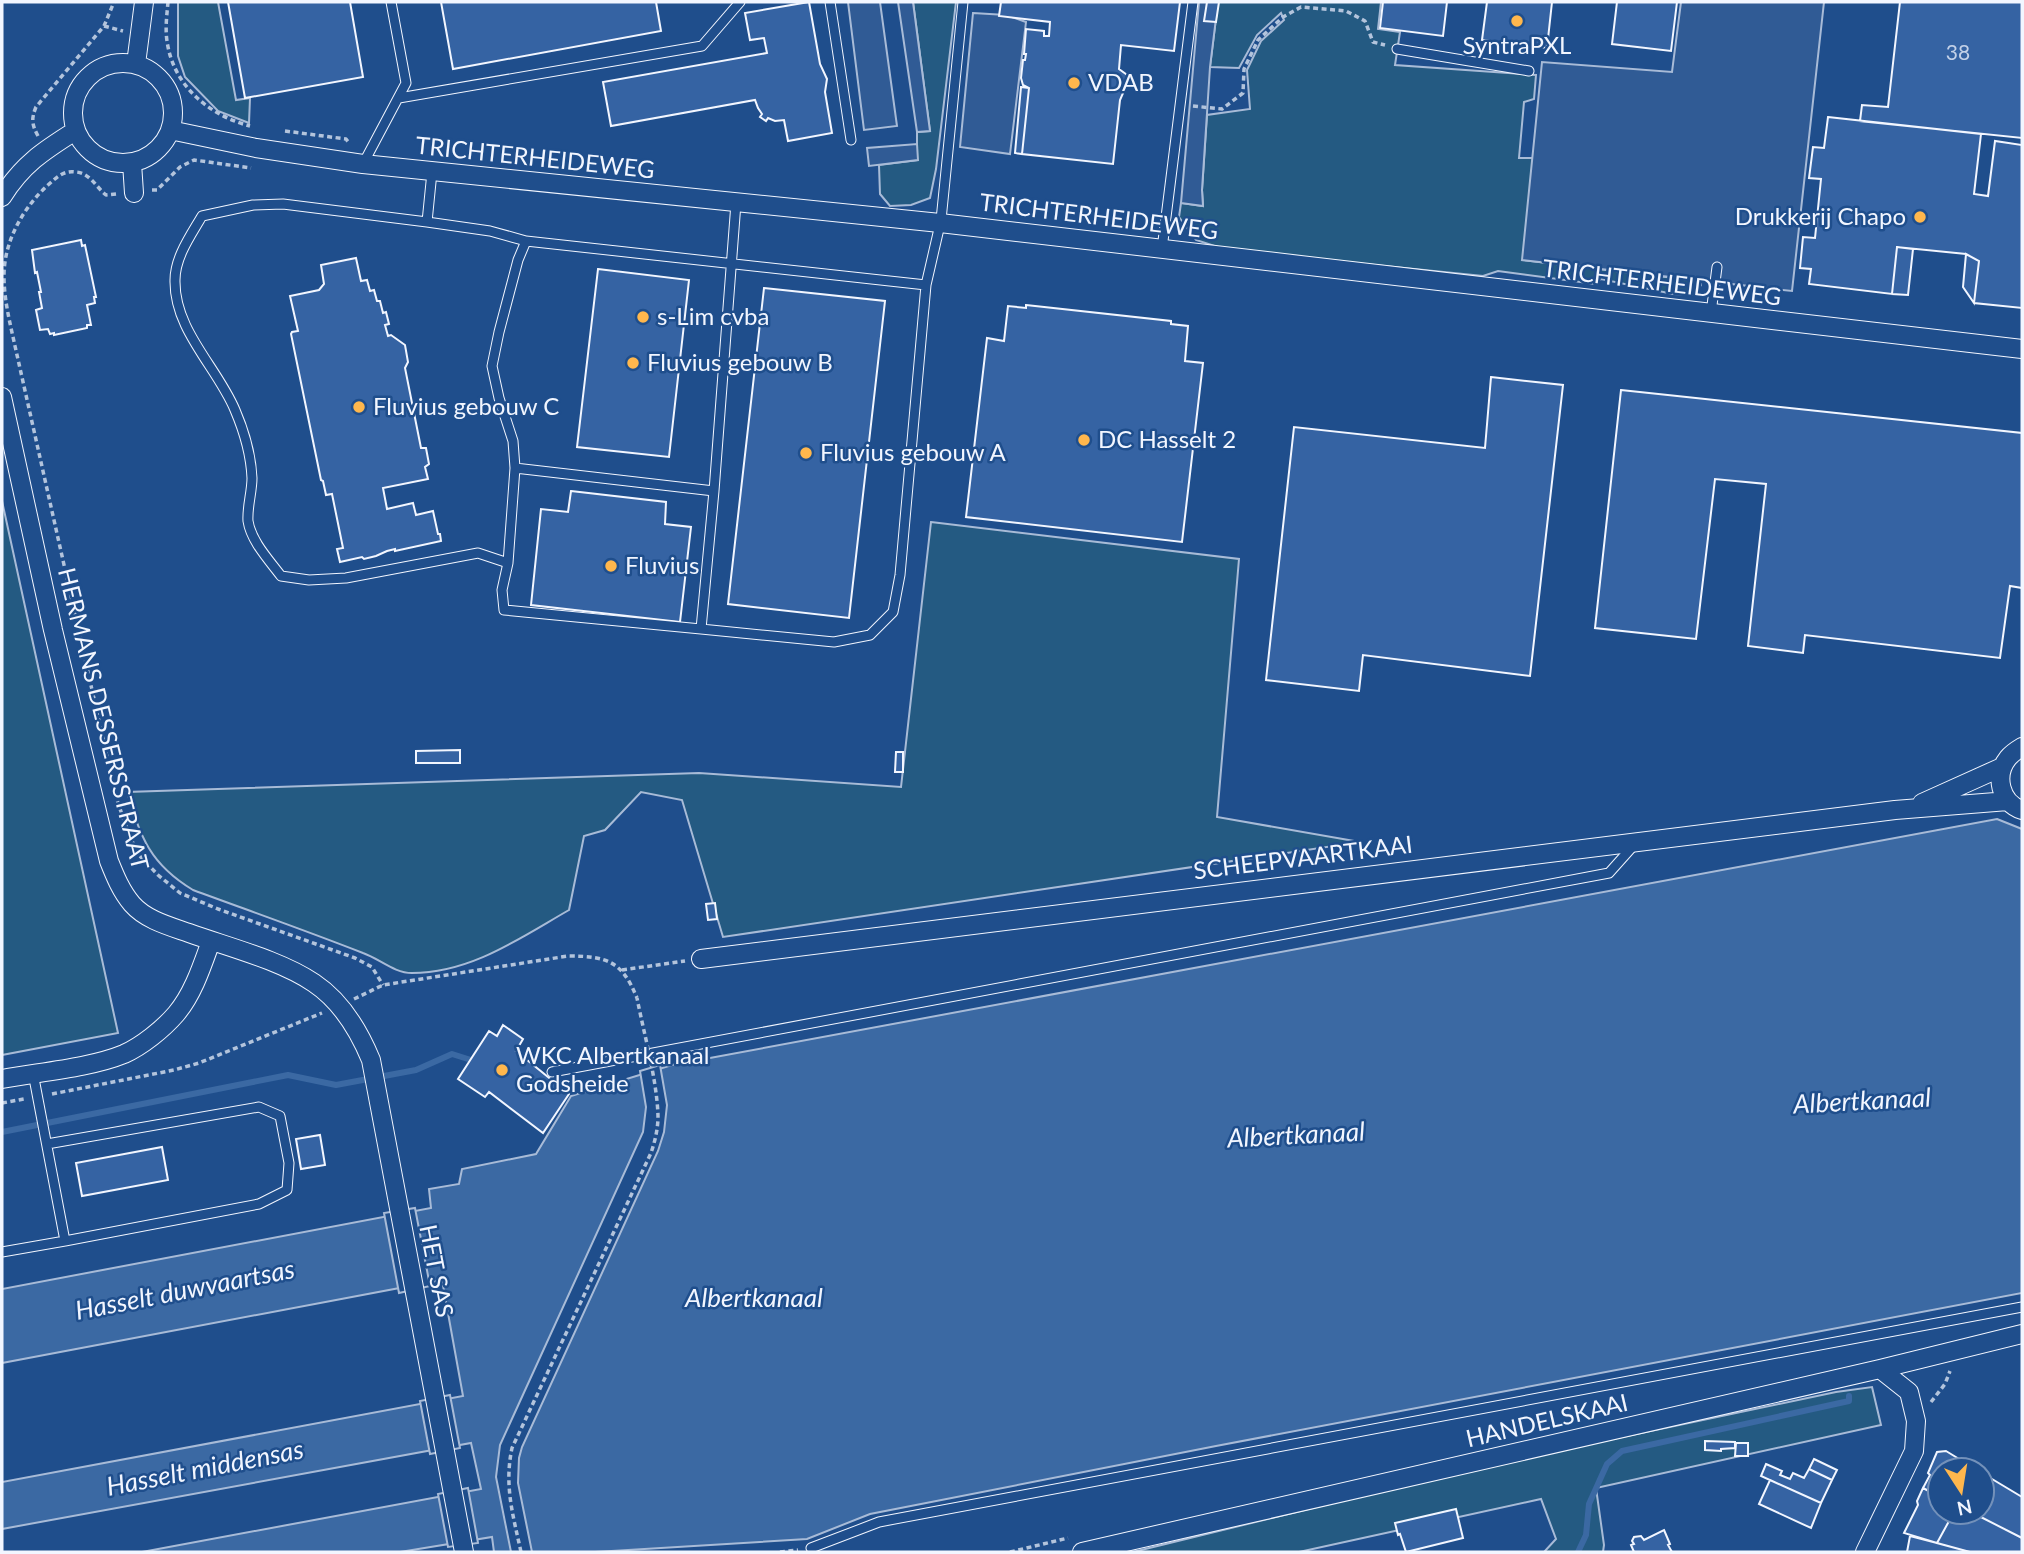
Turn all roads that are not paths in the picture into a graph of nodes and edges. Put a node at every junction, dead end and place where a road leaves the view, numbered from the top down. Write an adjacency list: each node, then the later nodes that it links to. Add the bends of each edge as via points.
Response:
1 (144, 2): 8 (street)
2 (391, 2): 10 (lane, via 406,83)
3 (740, 2): 10 (lane, via 702,46)
4 (830, 2): 13 (lane)
5 (964, 2): 21 (lane)
6 (1193, 2): 23 (lane)
7 (1397, 49): 9 (lane)
8 (136, 64): 11 (street, via 151,71 171,97); 12 (street, via 100,68 85,79 75,95)
9 (1529, 71)
10 (399, 97): 15 (lane)
11 (170, 130): 14 (street, via 162,146); 15 (street, TRICHTERHEIDEWEG)
12 (75, 131): 14 (street, via 98,157); 18 (street, via 15,176)
13 (851, 141)
14 (132, 163): 17 (street)
15 (363, 164): 16 (street, TRICHTERHEIDEWEG)
16 (432, 172): 19 (street, TRICHTERHEIDEWEG); 20 (lane)
17 (134, 193)
18 (2, 197)
19 (736, 203): 21 (street, TRICHTERHEIDEWEG); 24 (lane)
20 (427, 222): 22 (lane); 32 (lane, via 282,204 202,216 180,256 174,278 178,307 234,408 247,443 252,478 248,522 281,576 346,578 478,553)
21 (940, 223): 23 (street, TRICHTERHEIDEWEG); 26 (lane)
22 (526, 241): 24 (lane); 30 (lane, via 492,366 513,441)
23 (1162, 249): 27 (street, TRICHTERHEIDEWEG)
24 (730, 265): 26 (lane); 31 (lane)
25 (1717, 267): 27 (lane)
26 (926, 285): 33 (lane, via 893,612 870,635 834,642)
27 (1711, 313): 28 (street, TRICHTERHEIDEWEG)
28 (2022, 349)
29 (2, 397): 39 (street, HERMANS DESSERSSTRAAT, via 109,861 133,906 154,920)
30 (515, 468): 31 (lane); 32 (lane)
31 (714, 491): 33 (lane)
32 (508, 563): 33 (lane, via 502,590 504,610)
33 (701, 629)
34 (2022, 747): 35 (street)
35 (2002, 767): 36 (street, via 2002,791); 37 (street, SCHEEPVAARTKAAI)
36 (2015, 806): 37 (street, SCHEEPVAARTKAAI)
37 (1911, 808): 38 (street, SCHEEPVAARTKAAI)
38 (1638, 841): 40 (street, SCHEEPVAARTKAAI); 42 (lane, via 1609,873)
39 (211, 941): 41 (street, HERMANS DESSERSSTRAAT, via 286,968 315,984); 43 (street, via 195,983 176,1014 149,1038 125,1053)
40 (701, 959)
41 (340, 1006): 52 (street, HET SAS, via 371,1060)
42 (552, 1072)
43 (33, 1073): 44 (street); 45 (lane)
44 (2, 1079)
45 (47, 1144): 46 (lane); 46 (lane, via 259,1107 280,1116 285,1139 287,1191 260,1204)
46 (65, 1241): 47 (lane)
47 (2, 1252)
48 (2022, 1307): 51 (lane, via 879,1522)
49 (2022, 1334): 50 (street, HANDELSKAAI)
50 (1880, 1369): 53 (street, HANDELSKAAI); 54 (street, via 1909,1392 1916,1421 1914,1451)
51 (811, 1548)
52 (464, 1552)
53 (1082, 1552)
54 (1865, 1552)

